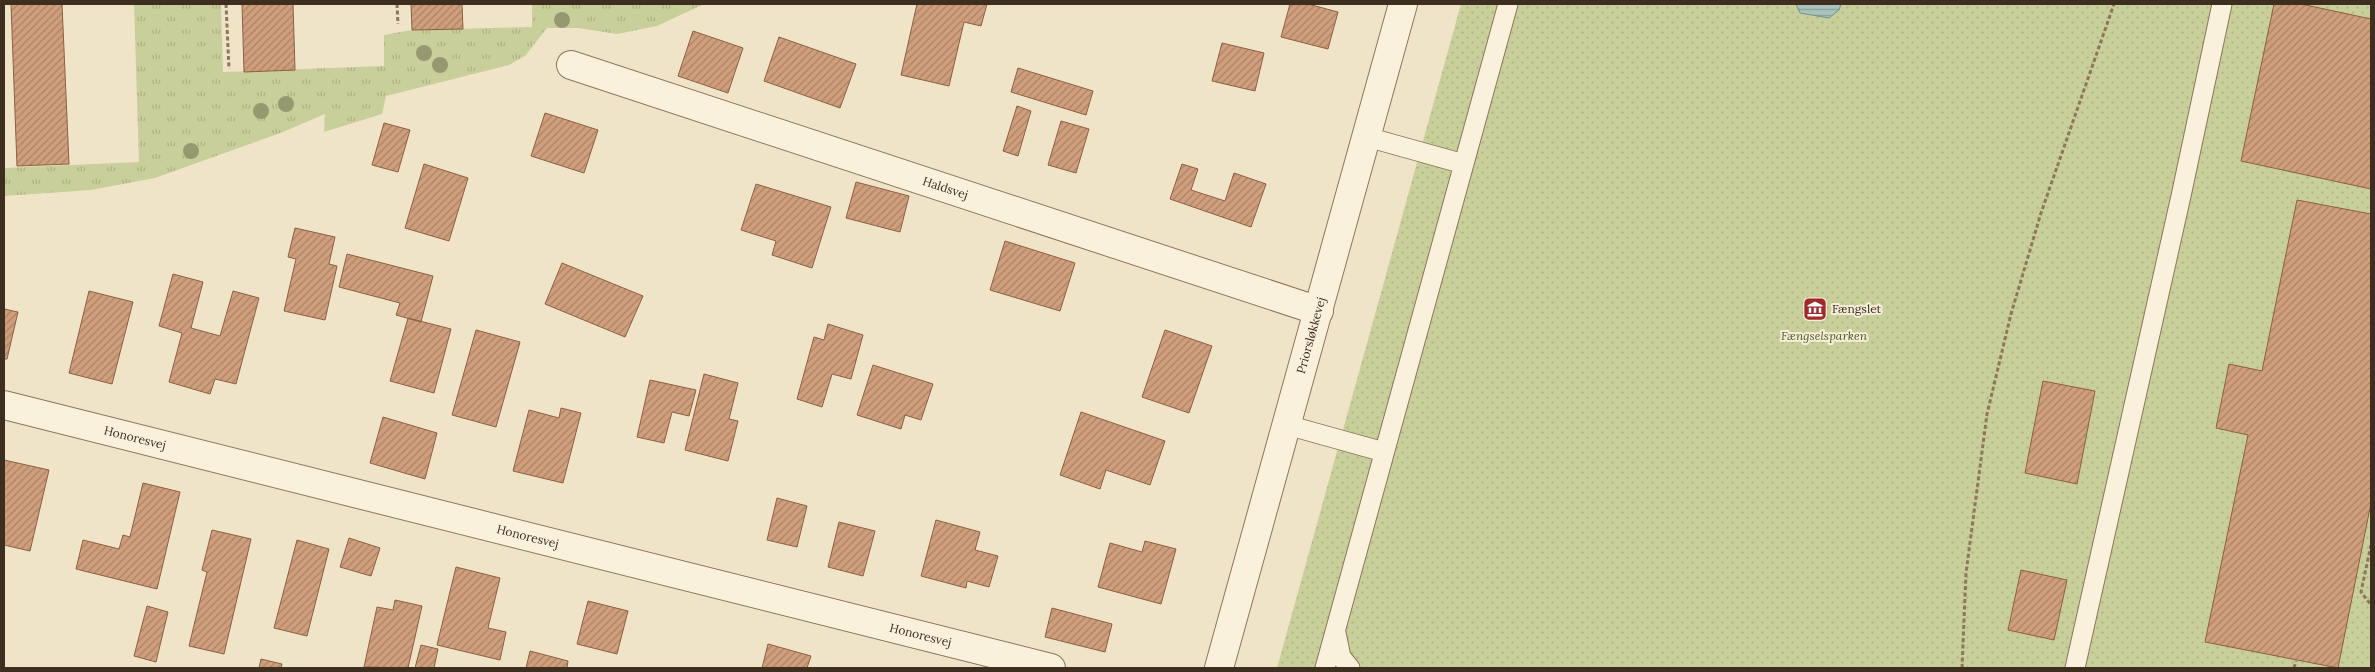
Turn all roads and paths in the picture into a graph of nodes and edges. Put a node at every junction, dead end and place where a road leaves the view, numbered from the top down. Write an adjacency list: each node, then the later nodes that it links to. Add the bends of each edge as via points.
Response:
1 (226, 4): 9 (path)
2 (397, 4): 7 (path)
3 (1403, 4): 10 (street, Priorsløkkevej)
4 (1508, 4): 11 (lane)
5 (2114, 4): 24 (path, via 2041,213 2011,314 1987,414 1966,573)
6 (2222, 4): 25 (lane)
7 (398, 24)
8 (571, 65): 12 (street, Haldsvej)
9 (229, 69)
10 (1367, 137): 11 (lane); 12 (street, Priorsløkkevej)
11 (1464, 164): 15 (lane)
12 (1319, 310): 14 (street, Priorsløkkevej)
13 (4, 405): 20 (street, Honoresvej)
14 (1287, 425): 15 (lane); 21 (street, Priorsløkkevej)
15 (1384, 452): 18 (lane)
16 (2371, 545): 17 (path, via 2361,592)
17 (2371, 605)
18 (1336, 628): 22 (lane); 23 (lane, via 1341,657)
19 (2296, 661): 26 (path)
20 (1051, 668)
21 (1219, 668)
22 (1325, 668)
23 (1350, 668)
24 (1962, 668)
25 (2075, 668)
26 (2294, 668)

